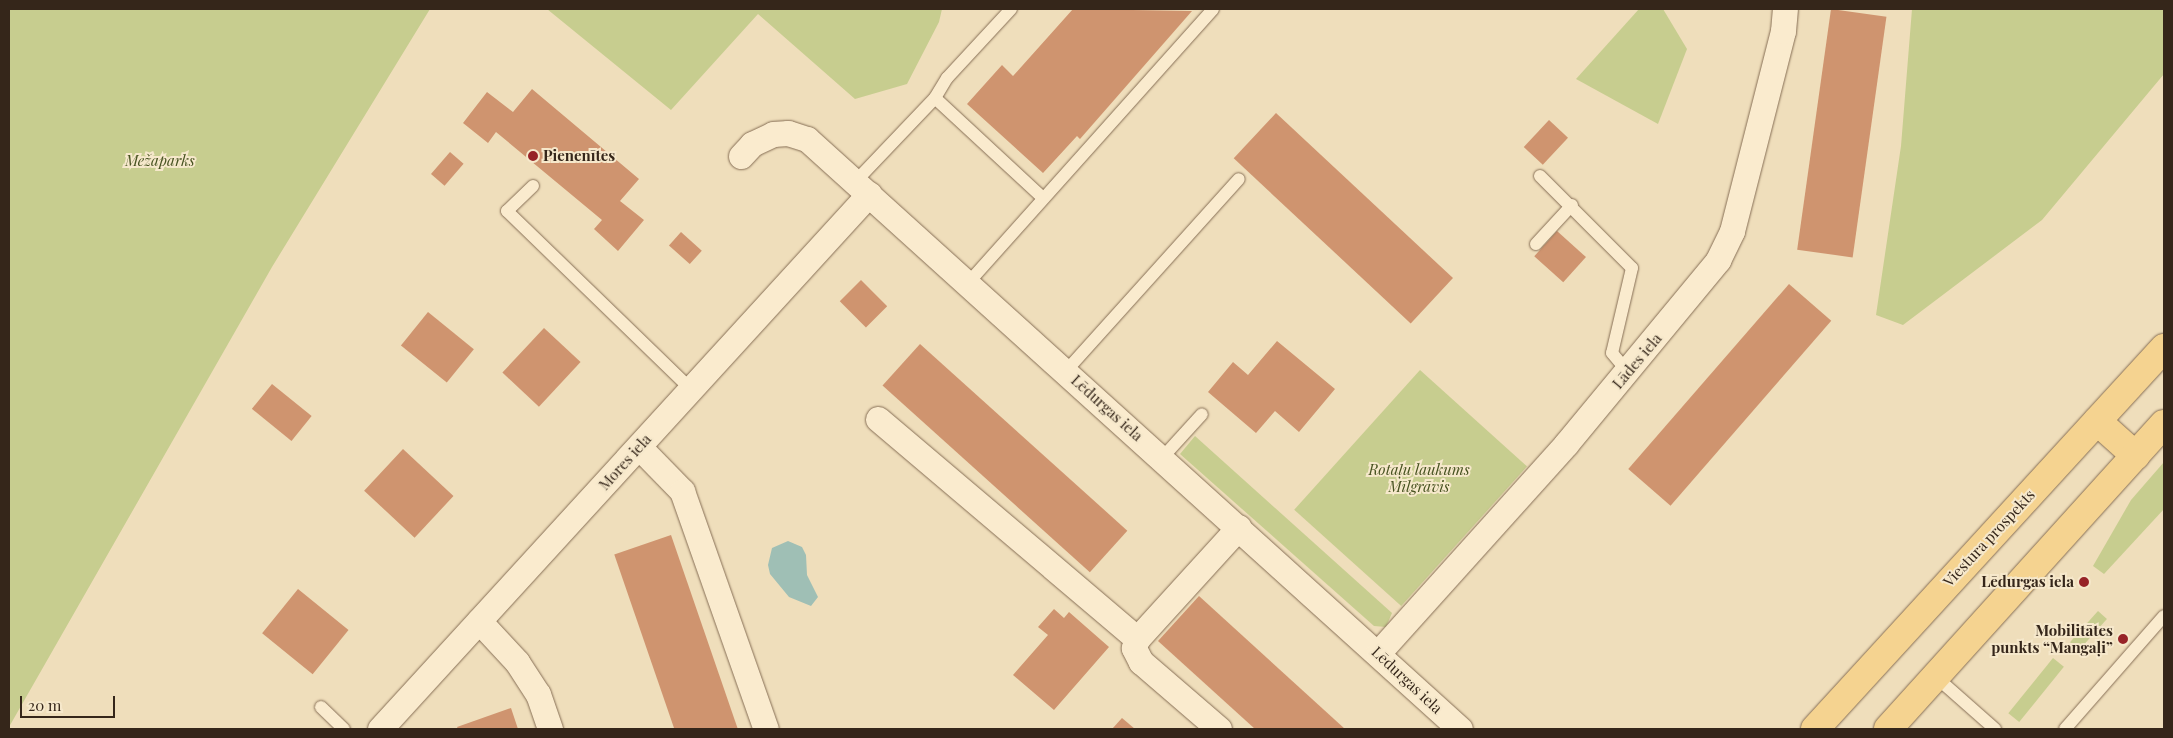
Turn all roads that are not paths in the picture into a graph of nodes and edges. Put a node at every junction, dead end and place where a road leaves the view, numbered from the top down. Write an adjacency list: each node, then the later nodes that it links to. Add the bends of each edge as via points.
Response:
1 (1011, 9): 4 (lane, via 947,78)
2 (1213, 9): 10 (lane)
3 (1785, 9): 16 (street, Lādes iela, via 1783,31 1732,231 1697,290)
4 (935, 98): 9 (lane); 10 (lane)
5 (741, 156): 9 (street, Lēdurgas iela, via 758,140 788,132 807,140)
6 (1540, 176): 11 (lane)
7 (1239, 179): 15 (lane)
8 (533, 186): 17 (lane, via 507,211)
9 (862, 188): 13 (street, Lēdurgas iela); 17 (street, Mores iela)
10 (1043, 198): 13 (lane)
11 (1572, 205): 12 (lane); 16 (lane, via 1632,268 1612,353)
12 (1536, 244)
13 (969, 282): 15 (street, Lēdurgas iela)
14 (2164, 348): 20 (main road, Viestura prospekts)
15 (1066, 371): 24 (street, Lēdurgas iela)
16 (1628, 372): 29 (street, Lādes iela)
17 (691, 389): 22 (street, Mores iela)
18 (1202, 414): 24 (lane)
19 (878, 419): 28 (street)
20 (2097, 421): 23 (main road); 38 (main road, Viestura prospekts)
21 (2164, 424): 23 (main road)
22 (639, 447): 27 (street, Mores iela); 35 (street, via 682,491)
23 (2136, 456): 30 (main road)
24 (1162, 458): 25 (street, Lēdurgas iela)
25 (1239, 527): 28 (street); 29 (street, Lēdurgas iela)
26 (2164, 616): 41 (lane)
27 (479, 621): 33 (street, Mores iela); 34 (street, via 517,662 538,694)
28 (1137, 639): 36 (street, via 1134,648 1141,662)
29 (1378, 653): 37 (street, Lēdurgas iela)
30 (1936, 677): 39 (main road); 40 (lane)
31 (321, 707): 32 (lane)
32 (344, 729)
33 (380, 729)
34 (550, 729)
35 (766, 729)
36 (1219, 729)
37 (1460, 729)
38 (1815, 729)
39 (1888, 729)
40 (1995, 729)
41 (2065, 729)

